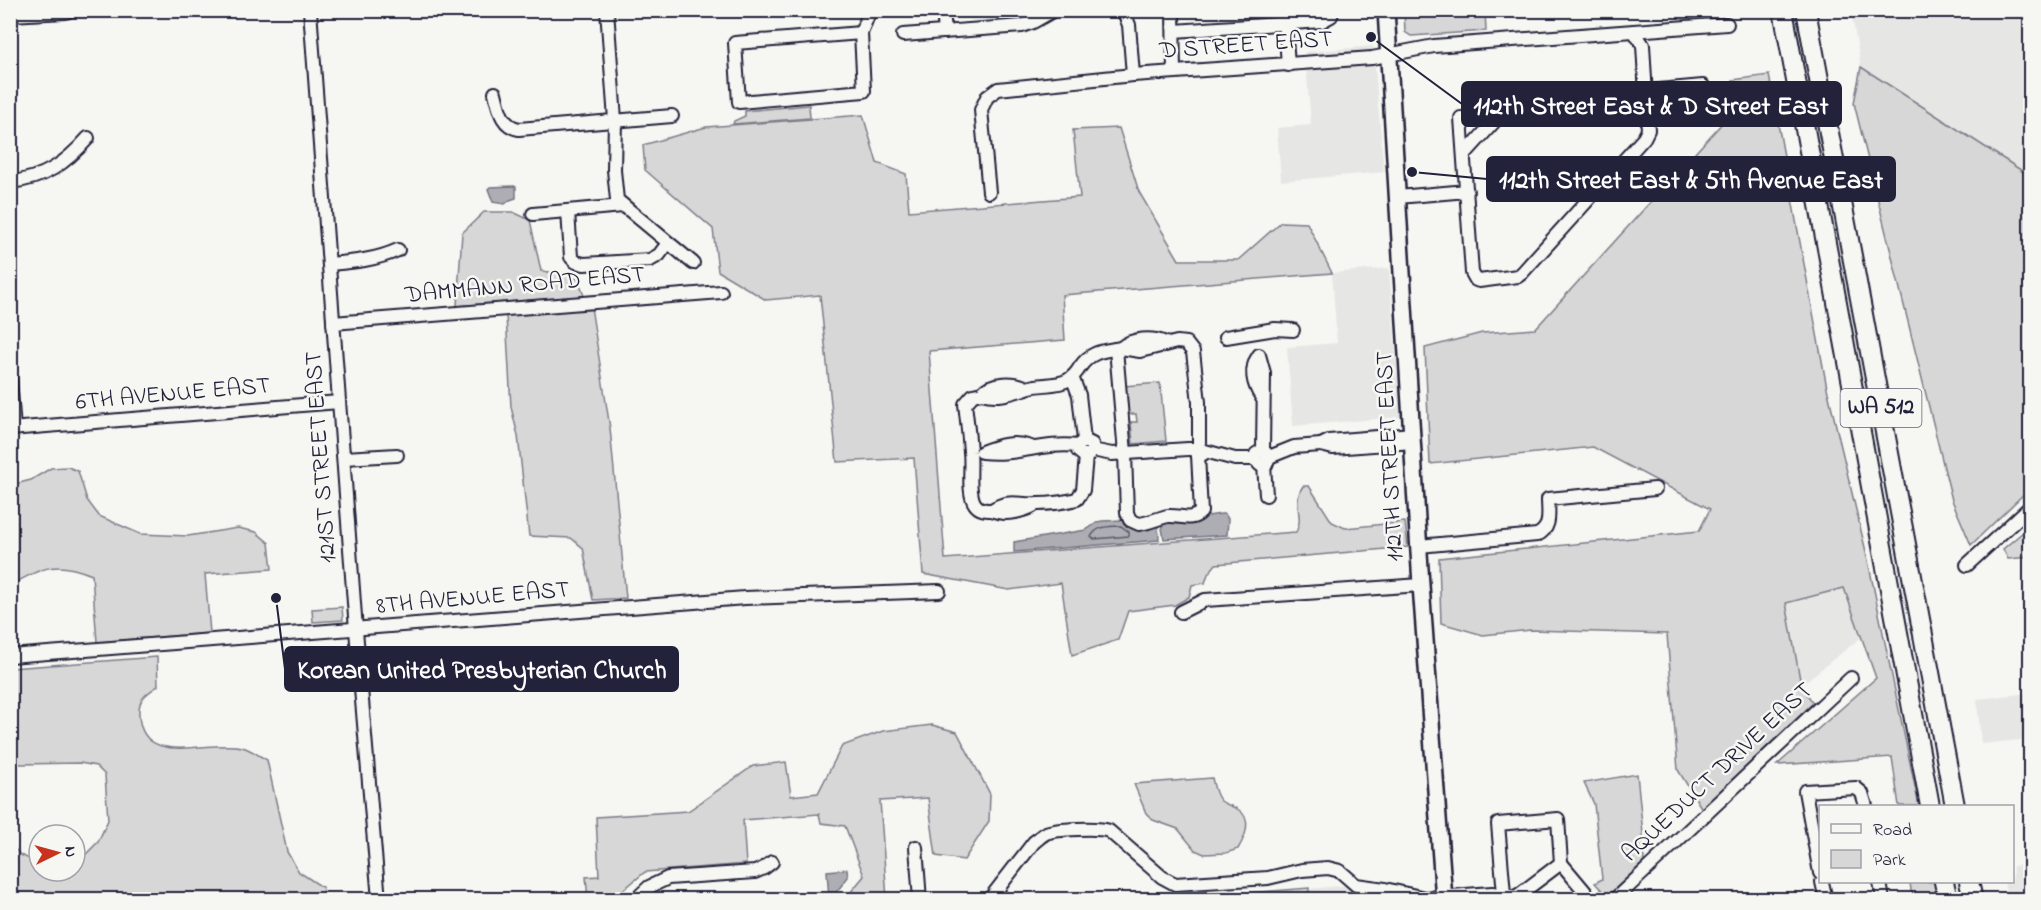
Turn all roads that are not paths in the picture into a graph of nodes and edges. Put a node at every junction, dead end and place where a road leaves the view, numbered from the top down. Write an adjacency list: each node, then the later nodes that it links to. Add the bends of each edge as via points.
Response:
1 (72, 10): 13 (street)
2 (310, 10): 43 (street, 121ST STREET EAST)
3 (607, 10): 30 (street)
4 (870, 10): 19 (street)
5 (943, 10): 18 (street)
6 (1054, 10): 18 (street, via 1022,26)
7 (1123, 10): 24 (street, via 1128,19)
8 (1173, 10): 16 (street)
9 (1386, 10): 21 (main road, 112TH STREET EAST)
10 (1783, 10): 76 (highway, WA 512)
11 (1806, 10): 77 (highway, WA 512)
12 (1332, 13): 14 (street, via 1322,21)
13 (10, 15)
14 (1285, 24): 16 (street); 22 (street)
15 (1727, 24): 17 (street, D STREET EAST)
16 (1174, 31): 23 (street)
17 (1634, 31): 21 (street, D STREET EAST, via 1434,46); 26 (street, via 1643,45)
18 (945, 32): 20 (street)
19 (861, 33): 19 (street, via 735,43 739,102 864,91)
20 (903, 35)
21 (1389, 54): 22 (street, D STREET EAST); 36 (main road, 112TH STREET EAST)
22 (1288, 65): 23 (street, D STREET EAST)
23 (1174, 72): 24 (street, D STREET EAST)
24 (1132, 75): 35 (street, D STREET EAST, via 993,91 981,110)
25 (1703, 86): 26 (street)
26 (1647, 91): 32 (street, via 1514,103); 34 (street, via 1649,127 1644,138 1518,276 1476,280 1472,273)
27 (495, 93): 30 (street, via 504,121 513,128)
28 (672, 116): 30 (street)
29 (1461, 118): 32 (street)
30 (615, 120): 37 (street, via 616,196)
31 (88, 138): 33 (street, via 57,168)
32 (1465, 154): 34 (street)
33 (10, 182)
34 (1467, 191): 36 (street)
35 (989, 192)
36 (1398, 197): 54 (main road, 112TH STREET EAST)
37 (623, 206): 38 (street); 40 (street)
38 (568, 211): 39 (street); 40 (street, via 571,257 580,264 650,260)
39 (533, 214)
40 (668, 243): 42 (street)
41 (398, 250): 43 (street, via 383,257)
42 (693, 263)
43 (329, 264): 45 (street, 121ST STREET EAST)
44 (721, 292): 45 (street, DAMMANN ROAD EAST)
45 (333, 323): 52 (street, 121ST STREET EAST)
46 (1293, 330): 47 (street)
47 (1257, 333): 48 (street); 63 (street, via 1263,373)
48 (1226, 337)
49 (1118, 349): 50 (street, via 1090,355); 58 (street, via 1146,339 1182,341 1190,348 1199,402); 60 (street)
50 (1072, 377): 57 (street, via 1078,390); 59 (street, via 1054,385 1026,388 1005,384 975,395 965,404)
51 (10, 378): 53 (street)
52 (339, 402): 53 (street, 6TH AVENUE EAST); 62 (street, 121ST STREET EAST)
53 (12, 429)
54 (1413, 438): 55 (street); 67 (main road, 112TH STREET EAST)
55 (1373, 441): 56 (street, via 1368,432 1361,430); 56 (street, via 1370,451 1363,453 1356,452)
56 (1351, 443): 63 (street, via 1329,441)
57 (1085, 448): 59 (street, via 1001,444); 59 (street, via 1083,490 1077,499 1008,513 985,509 972,498); 60 (street)
58 (1199, 449): 60 (street); 60 (street, via 1201,512 1192,518 1170,516 1144,524 1134,523 1127,513); 63 (street, via 1235,459)
59 (976, 453)
60 (1125, 453)
61 (397, 455): 62 (street)
62 (344, 458): 72 (street, 121ST STREET EAST)
63 (1263, 458): 65 (street)
64 (1655, 489): 67 (street, via 1548,499 1548,522 1537,535)
65 (1266, 495)
66 (2031, 507): 68 (street)
67 (1419, 546): 69 (main road, 112TH STREET EAST)
68 (1967, 565)
69 (1421, 585): 71 (street, via 1204,600); 88 (main road, 112TH STREET EAST)
70 (939, 591): 72 (street, 8TH AVENUE EAST, via 745,598)
71 (1181, 612)
72 (356, 630): 73 (street, 8TH AVENUE EAST); 89 (street, 121ST STREET EAST)
73 (10, 656)
74 (1851, 678): 93 (street, AQUEDUCT DRIVE EAST)
75 (1865, 805): 81 (street, via 1856,788 1805,791)
76 (1930, 805)
77 (1955, 805)
78 (916, 847): 91 (street)
79 (772, 862): 90 (street, via 755,872 668,879 649,887)
80 (1561, 863): 86 (street, via 1516,897); 86 (street, via 1558,819 1498,824); 92 (street)
81 (1819, 863)
82 (1822, 883): 94 (street)
83 (1880, 883): 95 (street)
84 (1944, 883): 96 (highway)
85 (1969, 883): 97 (highway)
86 (1504, 894): 88 (street)
87 (994, 898): 88 (street, via 1034,842 1046,833 1098,828 1109,831 1175,884 1268,878 1328,868 1340,871 1356,885)
88 (1444, 898)
89 (379, 900)
90 (635, 900)
91 (920, 900)
92 (1592, 900)
93 (1614, 900)
94 (1826, 900)
95 (1883, 900)
96 (1948, 900)
97 (1973, 900)

